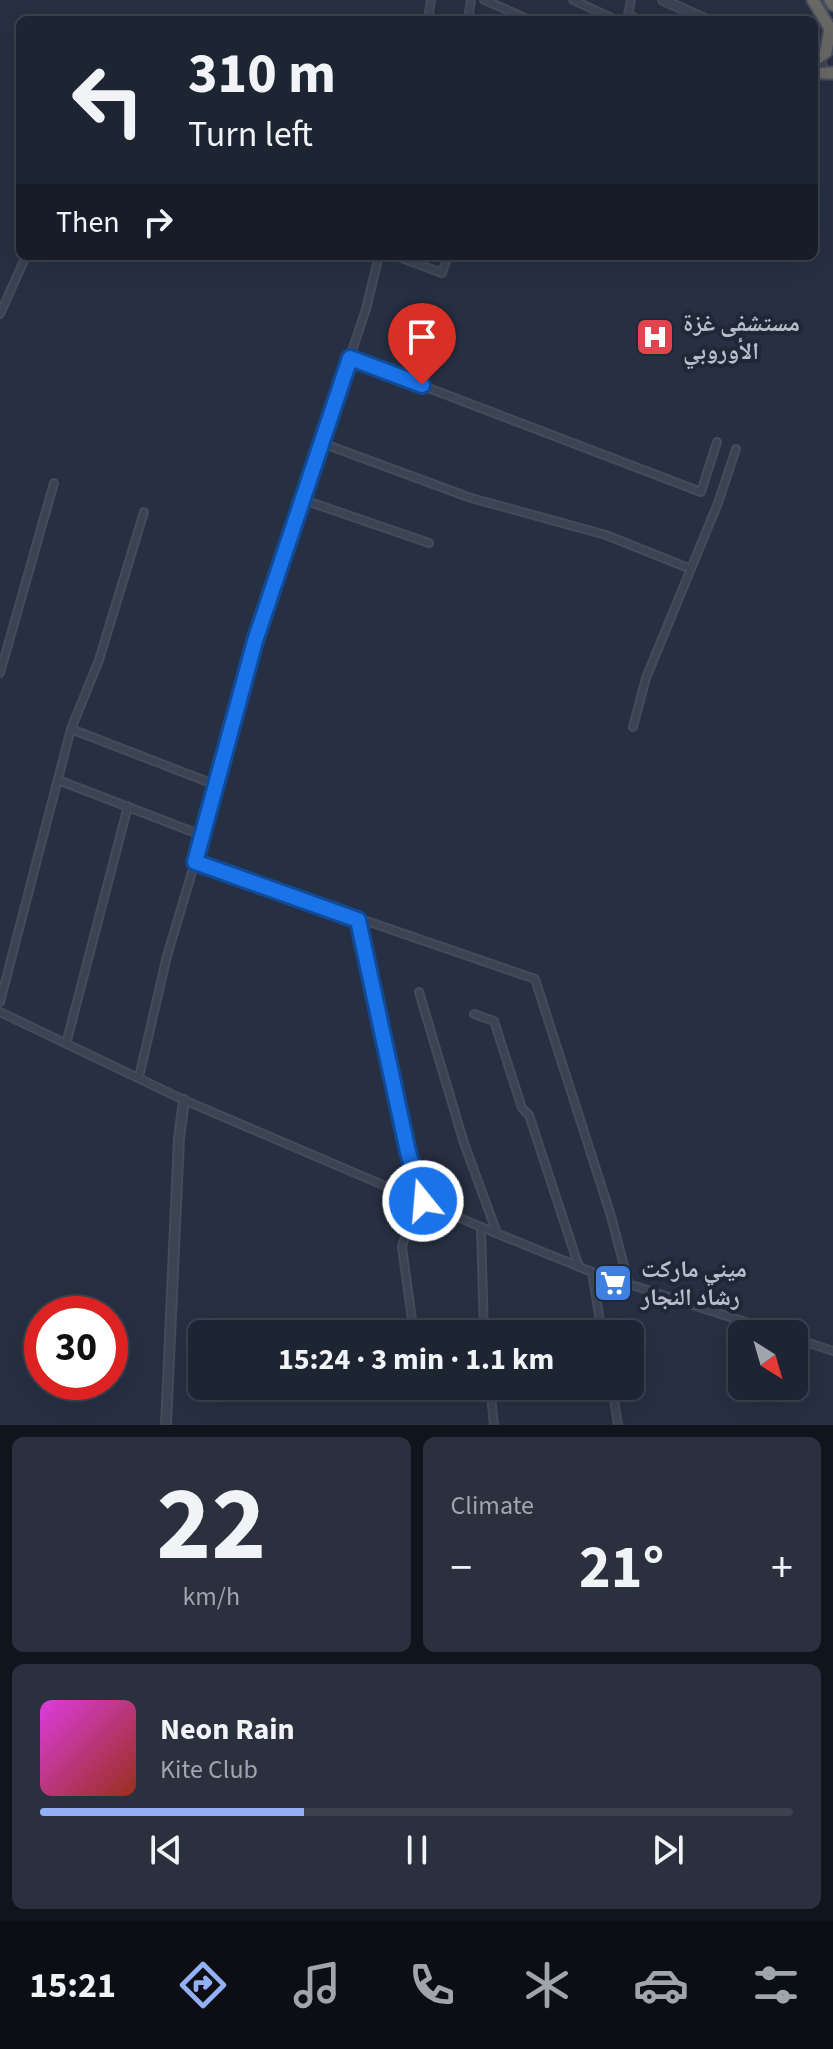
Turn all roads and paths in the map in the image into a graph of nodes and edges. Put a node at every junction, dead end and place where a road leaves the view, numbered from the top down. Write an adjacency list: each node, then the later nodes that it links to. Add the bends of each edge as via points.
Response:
1 (484, 0): 7 (street)
2 (573, 0): 8 (street)
3 (663, 0): 13 (street)
4 (813, 0): 14 (highway)
5 (830, 0): 6 (highway)
6 (833, 5)
7 (505, 8): 9 (street); 10 (street)
8 (594, 12): 11 (street); 12 (street)
9 (503, 16)
10 (522, 16)
11 (593, 16)
12 (605, 16)
13 (698, 16)
14 (831, 32): 15 (highway, via 826,52)
15 (818, 58)
16 (24, 260): 20 (street)
17 (378, 260): 21 (street)
18 (407, 260): 19 (street, via 442,273)
19 (447, 260)
20 (0, 314)
21 (350, 358): 22 (street); 23 (street, via 701,492)
22 (319, 442): 26 (street); 29 (street, via 471,498 606,535)
23 (717, 442)
24 (736, 449): 29 (street)
25 (54, 483): 30 (street)
26 (301, 499): 28 (street); 34 (street)
27 (144, 512): 32 (street, via 99,660)
28 (429, 543)
29 (691, 569): 31 (street, via 646,678)
30 (0, 673)
31 (633, 727)
32 (71, 729): 33 (street); 34 (street)
33 (58, 780): 35 (street); 40 (street)
34 (216, 785): 36 (street)
35 (128, 806): 36 (street); 43 (street)
36 (201, 835): 37 (street)
37 (195, 862): 38 (street); 44 (street)
38 (358, 920): 46 (street); 51 (street, via 535,979)
39 (419, 992): 48 (street)
40 (0, 1002)
41 (0, 1012): 43 (street)
42 (474, 1014): 49 (street, via 494,1021)
43 (66, 1044): 44 (street)
44 (139, 1077): 45 (street)
45 (184, 1100): 46 (street); 60 (street)
46 (423, 1201): 47 (street); 52 (street, via 414,1203 402,1247)
47 (481, 1227): 48 (street); 53 (street)
48 (497, 1233): 49 (street)
49 (579, 1267): 50 (street)
50 (592, 1272): 51 (street); 54 (street)
51 (629, 1285): 55 (street)
52 (412, 1320)
53 (484, 1320)
54 (600, 1320)
55 (738, 1320)
56 (808, 1343): 57 (street)
57 (833, 1351)
58 (491, 1400): 61 (street)
59 (614, 1400): 62 (street)
60 (166, 1425)
61 (494, 1425)
62 (618, 1425)

